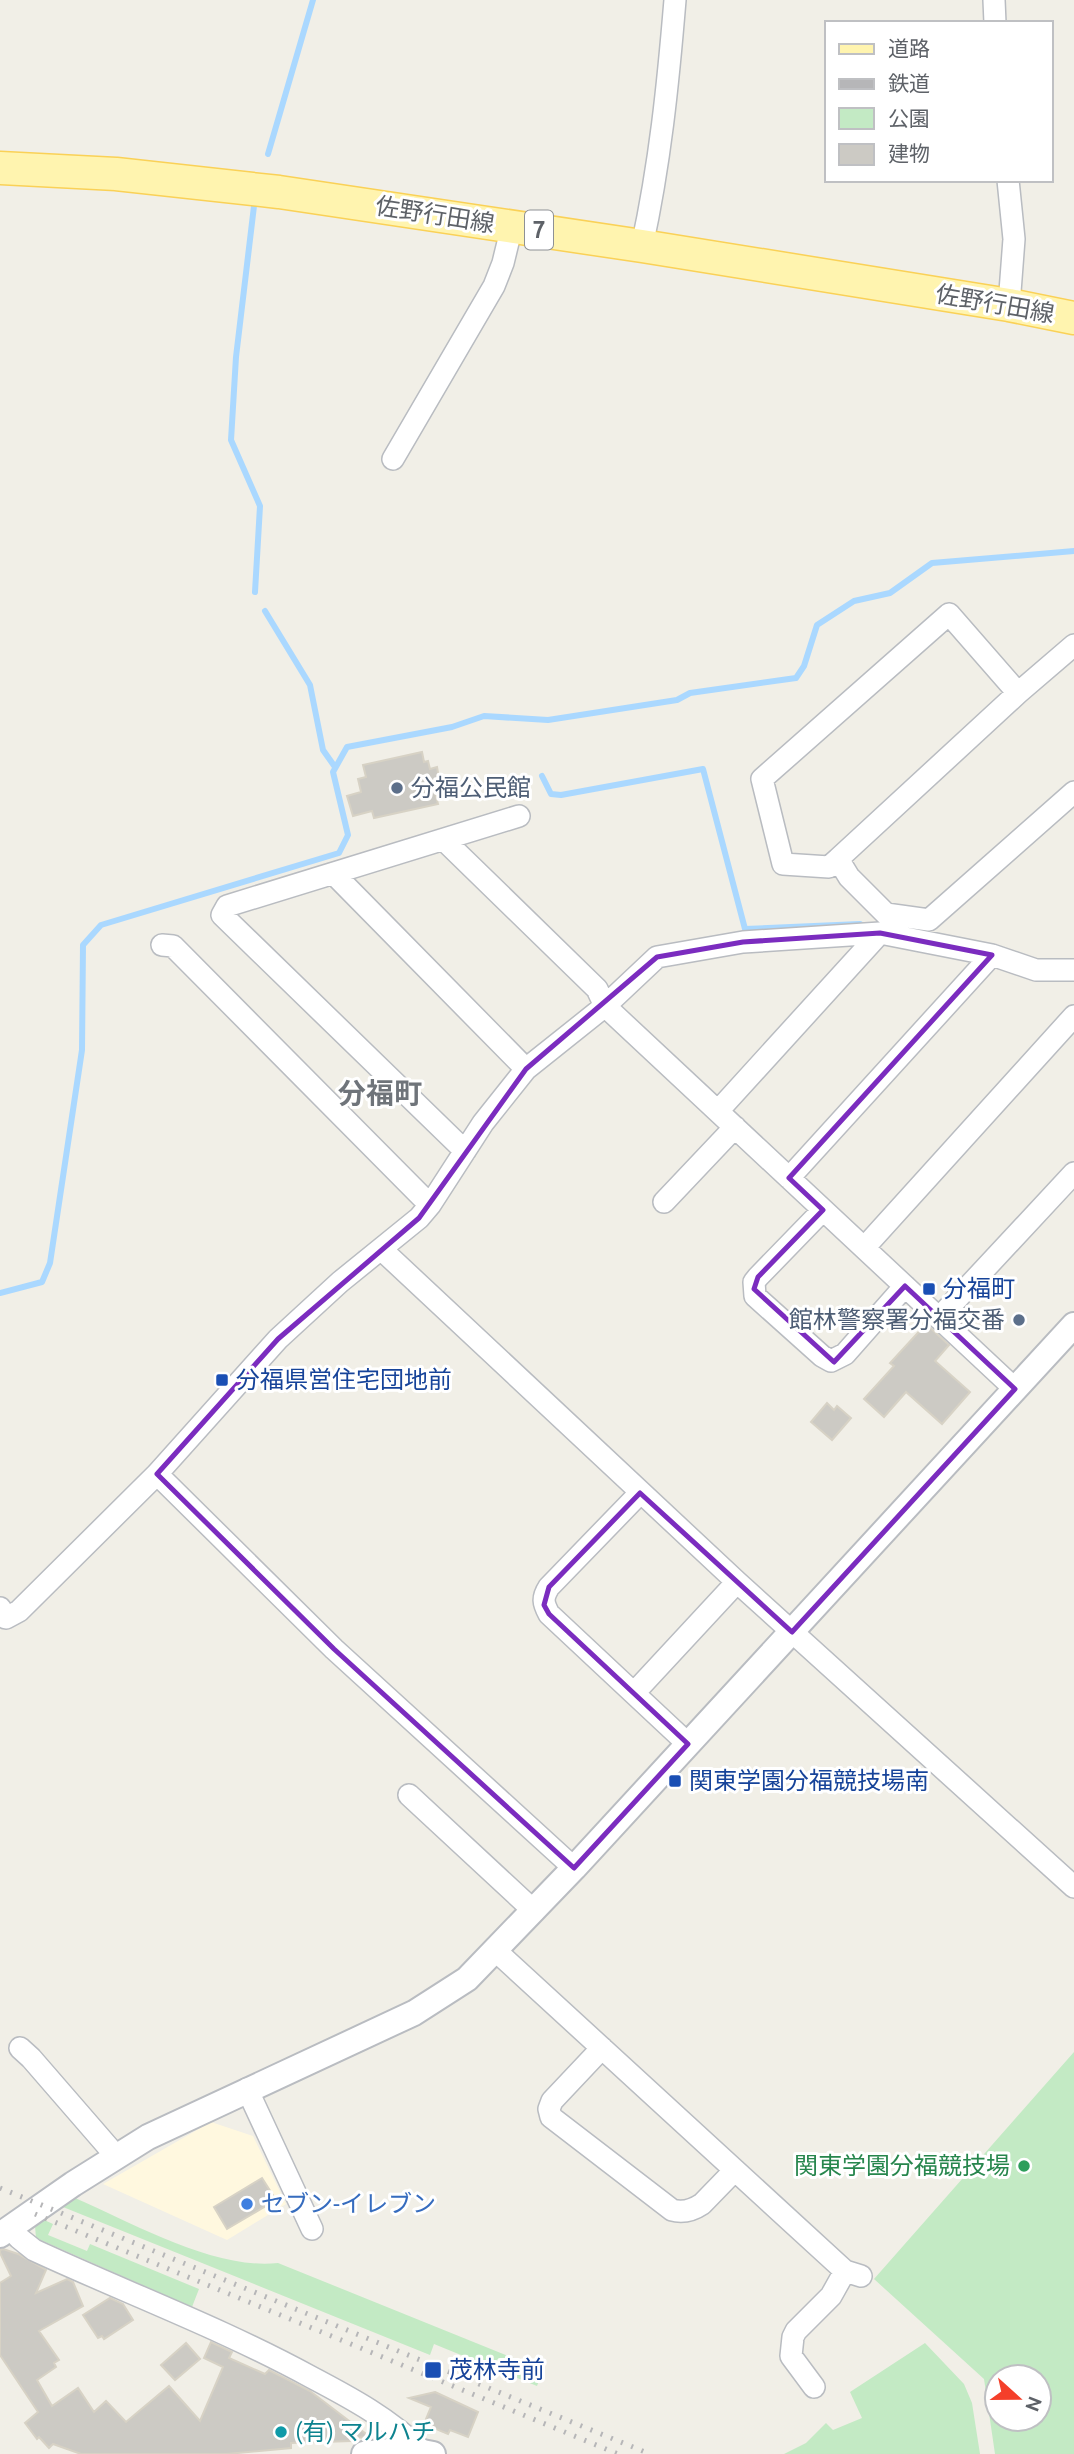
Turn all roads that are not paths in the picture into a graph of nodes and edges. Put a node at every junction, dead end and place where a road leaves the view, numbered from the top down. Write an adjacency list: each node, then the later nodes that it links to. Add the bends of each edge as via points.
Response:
1 (675, 0): 7 (street, via 657,175)
2 (994, 0): 3 (street)
3 (996, 21)
4 (0, 168): 6 (main road, 佐野行田線 / 7, via 201,182)
5 (1009, 182): 8 (street, via 1014,239)
6 (512, 226): 7 (main road, 佐野行田線 / 7); 10 (street, via 494,286)
7 (642, 246): 8 (main road, 佐野行田線 / 7)
8 (1010, 305): 9 (main road, 佐野行田線 / 7)
9 (1074, 318)
10 (393, 458)
11 (1070, 657): 12 (street)
12 (1018, 694): 16 (street); 16 (street, via 949,614 762,779 783,864 829,867)
13 (1074, 792): 16 (street, via 929,920 886,914 849,877)
14 (519, 816): 15 (street)
15 (444, 840): 17 (street); 22 (street, via 597,989)
16 (838, 859)
17 (334, 874): 24 (street); 27 (street, via 227,906 222,915)
18 (880, 933): 20 (street); 22 (street, via 743,942 657,957); 25 (street)
19 (162, 945): 31 (street, via 173,946)
20 (992, 955): 21 (street, via 1035,970); 29 (street)
21 (1074, 970)
22 (605, 1006): 24 (street); 25 (street)
23 (1074, 1016): 33 (street)
24 (526, 1069): 27 (street)
25 (718, 1111): 26 (street)
26 (735, 1127): 29 (street); 30 (street)
27 (465, 1151): 31 (street)
28 (1074, 1173): 36 (street)
29 (789, 1178): 32 (street)
30 (664, 1202)
31 (430, 1205): 34 (street)
32 (823, 1210): 33 (street); 35 (street, via 754,1282 755,1296 831,1361 845,1354)
33 (864, 1248): 35 (street)
34 (381, 1249): 39 (street, via 278,1339); 40 (street)
35 (905, 1286): 36 (street)
36 (939, 1318): 38 (street)
37 (1074, 1325): 38 (street)
38 (1015, 1389): 43 (street)
39 (157, 1474): 42 (street, via 19,1611 6,1618); 47 (street, via 334,1649)
40 (640, 1493): 41 (street); 44 (street, via 544,1595 549,1614)
41 (737, 1581): 43 (street); 44 (street)
42 (0, 1608)
43 (792, 1632): 45 (street); 48 (street)
44 (634, 1693): 45 (street)
45 (688, 1744): 47 (street)
46 (409, 1795): 49 (street)
47 (574, 1868): 49 (street)
48 (1074, 1887)
49 (534, 1911): 50 (street)
50 (496, 1951): 52 (street); 53 (street, via 467,1979 414,2013)
51 (20, 2048): 54 (street)
52 (602, 2048): 55 (street); 55 (street, via 552,2101 551,2117 678,2212 702,2204)
53 (247, 2089): 54 (street); 56 (street)
54 (116, 2156): 57 (street)
55 (735, 2170): 58 (street, via 853,2273 793,2337 791,2356)
56 (312, 2229)
57 (5, 2231): 59 (street, via 34,2250 227,2333 315,2379 392,2423)
58 (814, 2387)
59 (427, 2453): 60 (street, via 407,2449)
60 (364, 2454)

